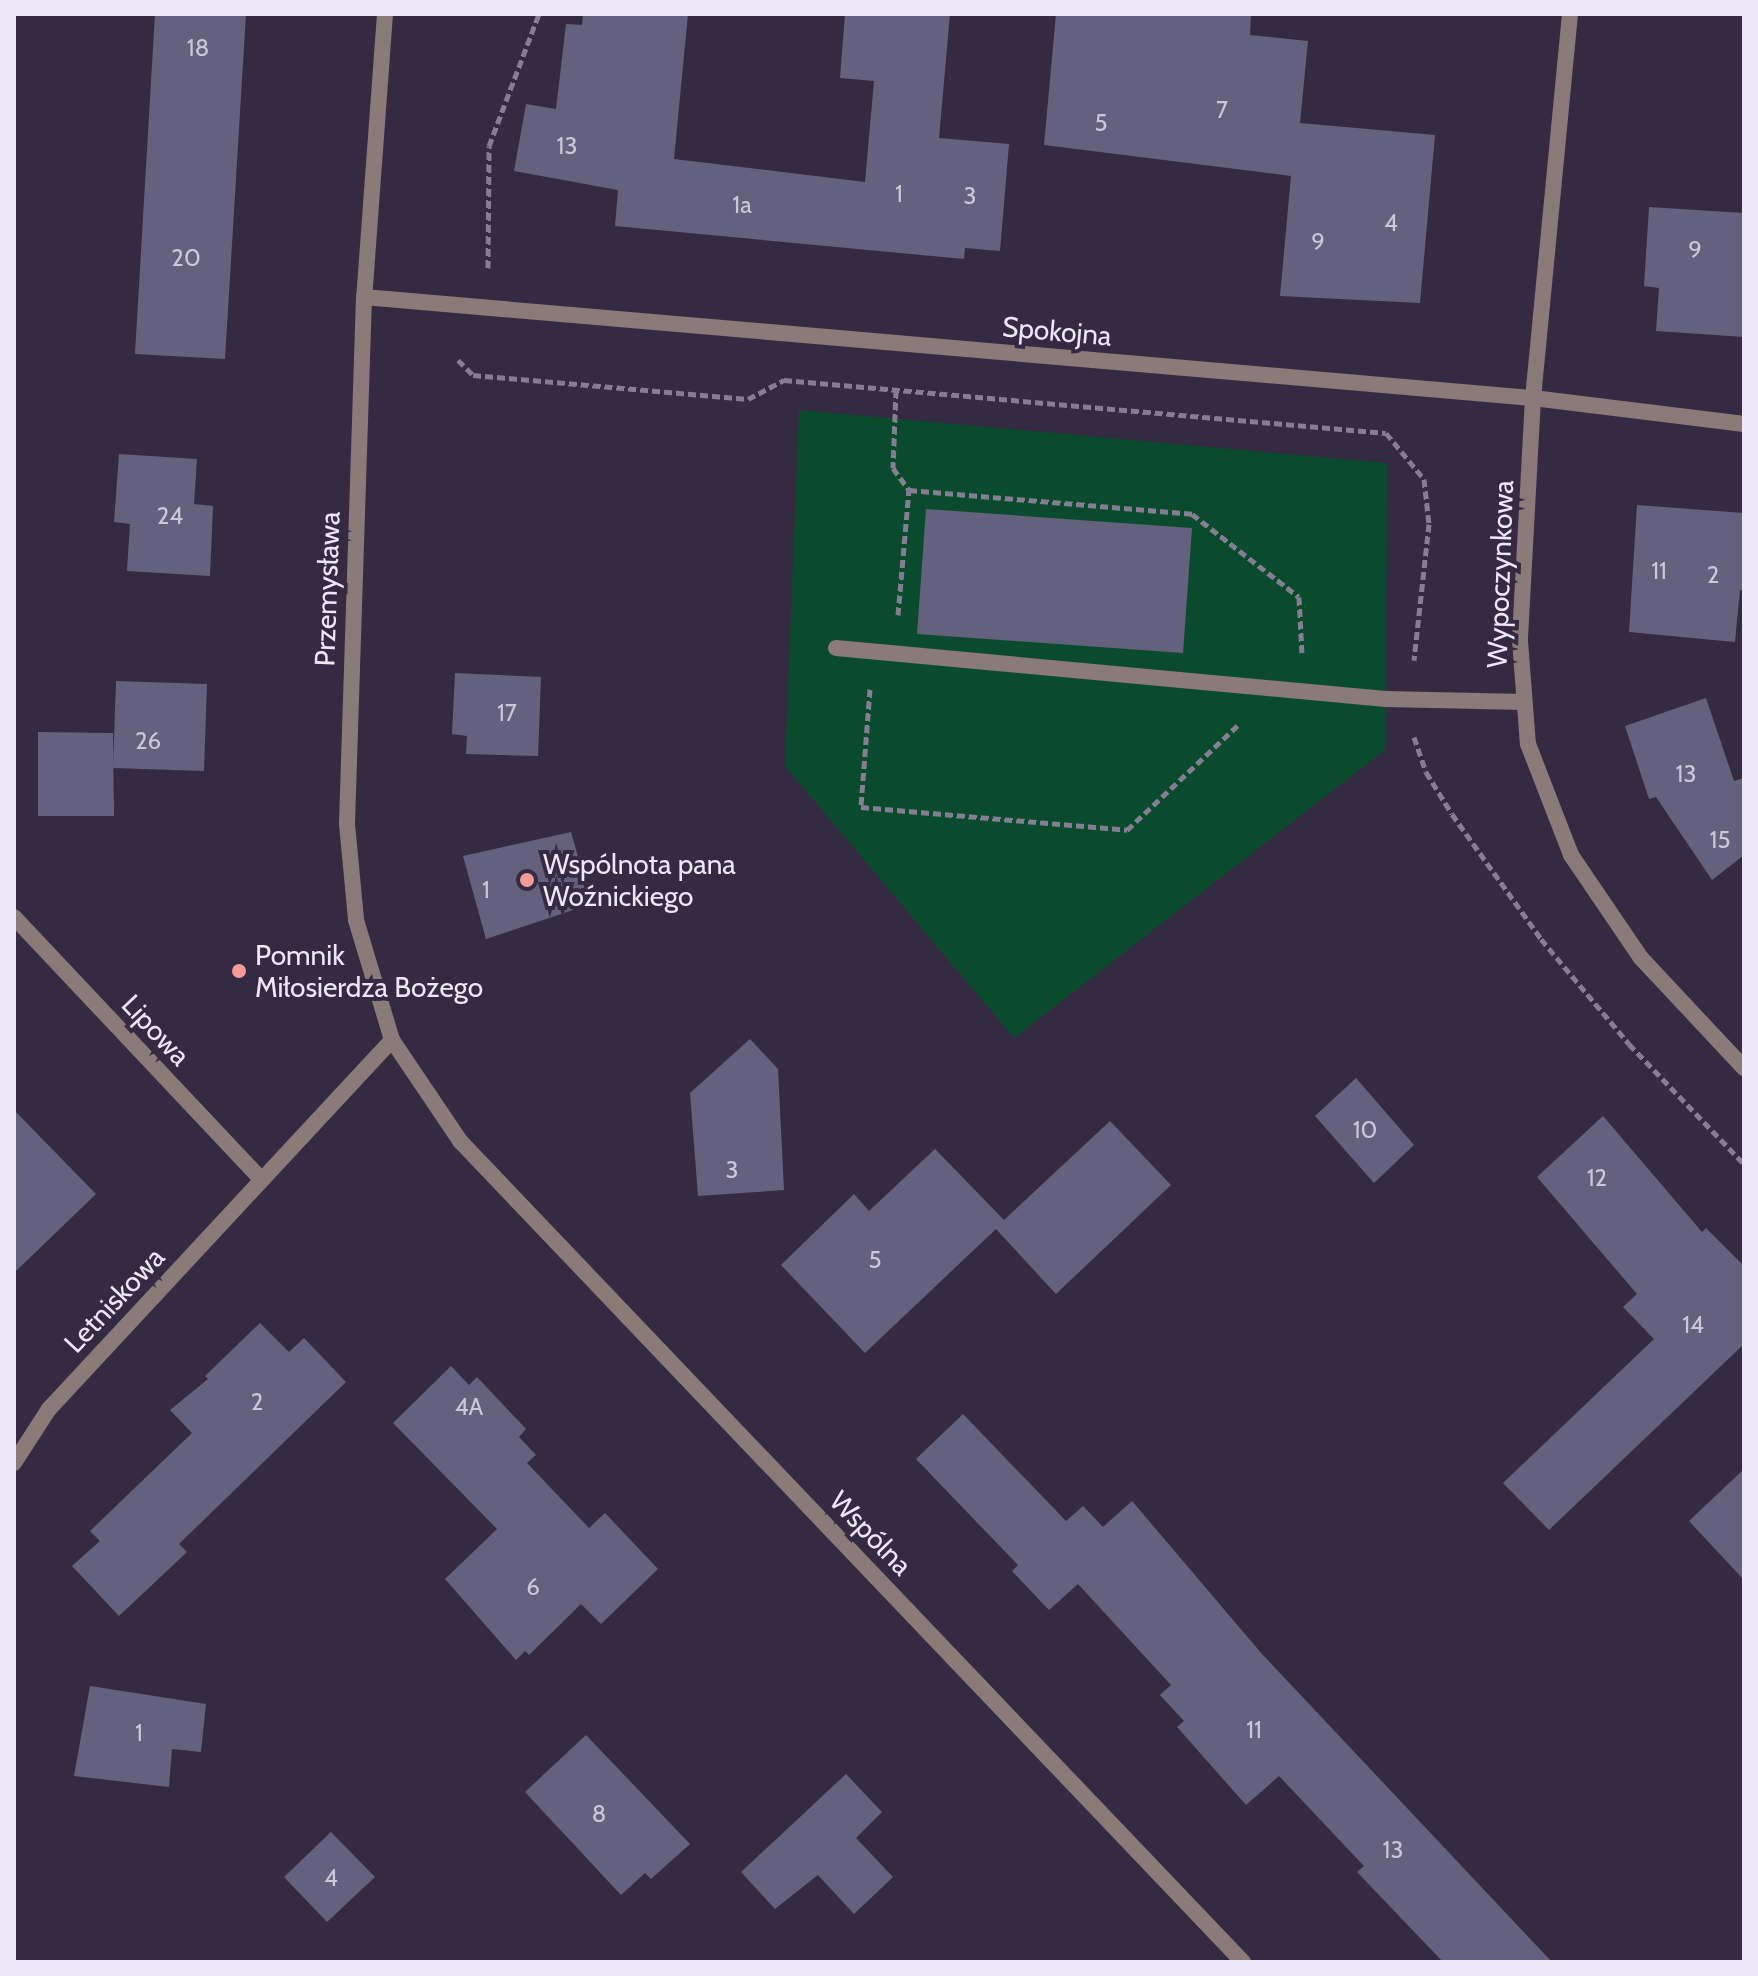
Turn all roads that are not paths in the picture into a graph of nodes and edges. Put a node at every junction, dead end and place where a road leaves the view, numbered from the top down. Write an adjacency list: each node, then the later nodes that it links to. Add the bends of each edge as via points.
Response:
1 (385, 14): 3 (street, Przemysława)
2 (1570, 14): 4 (street, Wypoczynkowa)
3 (364, 297): 4 (street, Spokojna); 9 (street, Przemysława, via 347,824 356,920)
4 (1533, 398): 5 (street, Spokojna); 7 (street, Wypoczynkowa, via 1520,641)
5 (1744, 424)
6 (836, 648): 7 (street, via 1305,691)
7 (1524, 702): 10 (street, Wypoczynkowa, via 1528,744 1571,855 1641,958)
8 (14, 917): 12 (street, Lipowa)
9 (392, 1040): 11 (street, Przemysława); 12 (street, Letniskowa)
10 (1744, 1068)
11 (460, 1141): 14 (street, Wspólna)
12 (260, 1178): 13 (street, Letniskowa, via 49,1409)
13 (14, 1463)
14 (1243, 1962)

